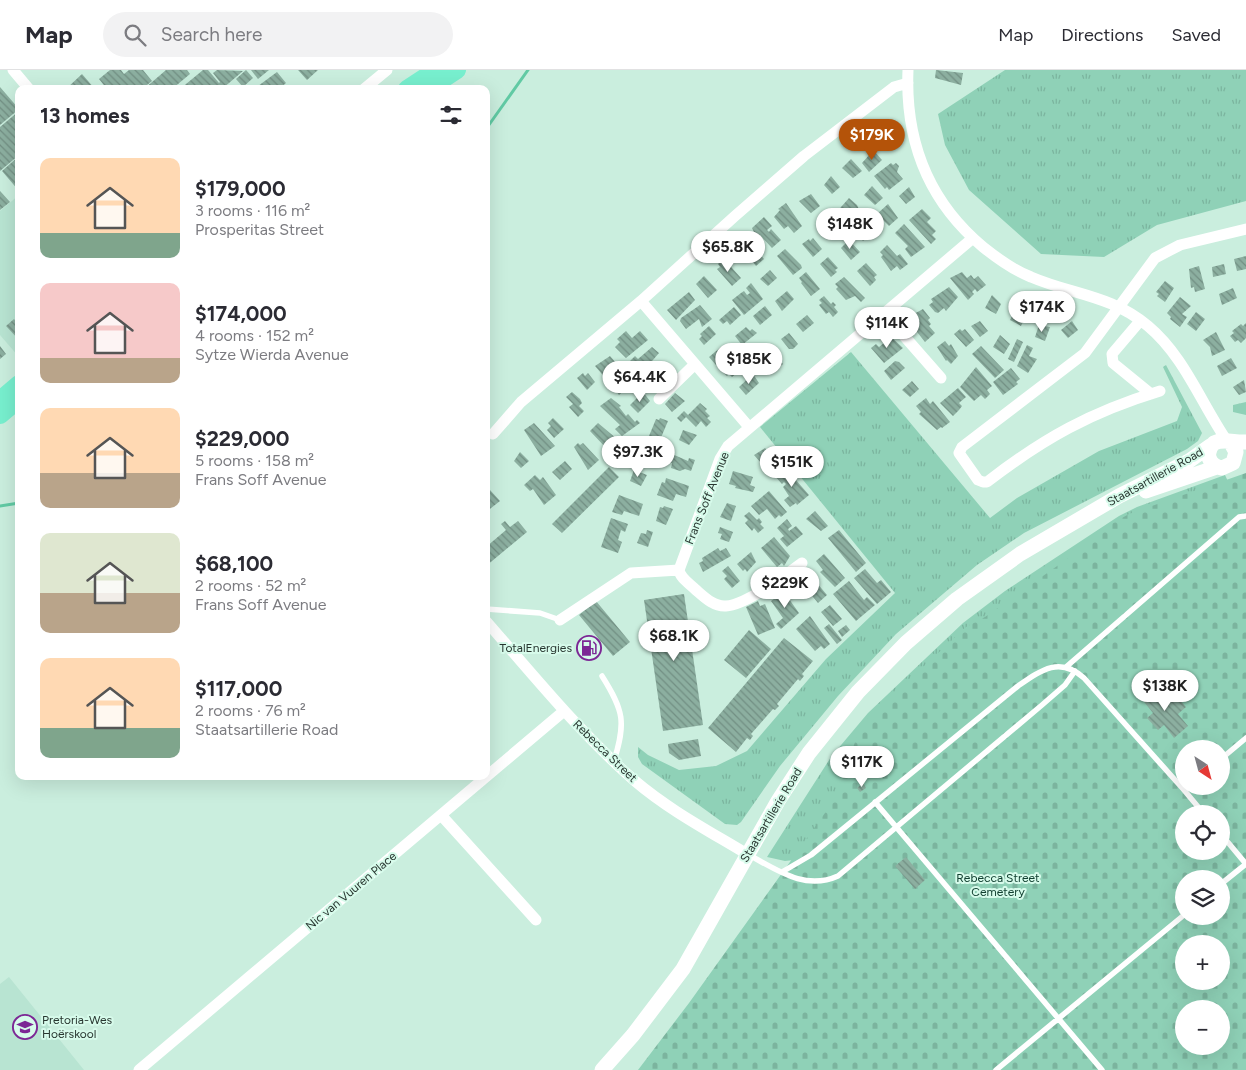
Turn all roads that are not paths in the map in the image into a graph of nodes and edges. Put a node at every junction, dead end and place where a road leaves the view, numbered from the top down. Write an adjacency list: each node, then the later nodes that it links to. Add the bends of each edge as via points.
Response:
1 (12, 70): 7 (street)
2 (387, 70): 8 (street)
3 (436, 70): 9 (main road)
4 (457, 70): 10 (main road)
5 (908, 70): 6 (street)
6 (908, 83): 12 (street, via 910,119 923,167 943,205); 13 (street, via 894,87 804,156)
7 (25, 85)
8 (369, 85)
9 (413, 85)
10 (434, 85)
11 (1246, 229): 14 (street, via 1161,253 1145,268)
12 (973, 238): 14 (street, via 999,260 1029,277); 15 (street, Frans Soff Avenue)
13 (641, 302): 17 (street); 25 (street, via 521,402)
14 (1118, 306): 16 (street); 16 (street, via 1085,353 962,448 959,453 978,480 987,482 1057,432 1155,392 1111,359)
15 (884, 313): 18 (street); 24 (street, Frans Soff Avenue)
16 (1140, 321): 26 (street, via 1175,355)
17 (694, 365): 20 (street); 24 (street)
18 (941, 378)
19 (15, 387): 21 (main road)
20 (659, 399)
21 (0, 400)
22 (15, 402): 23 (main road)
23 (0, 415)
24 (749, 427): 32 (street, Frans Soff Avenue, via 723,452)
25 (493, 434)
26 (1226, 443): 27 (street); 28 (street, via 1209,460); 29 (street, Staatsartillerie Road)
27 (1240, 460): 28 (street, Staatsartillerie Road, via 1228,467)
28 (1217, 467): 29 (street, Staatsartillerie Road)
29 (1100, 507): 50 (street, Staatsartillerie Road, via 988,576 906,643 858,692 809,753)
30 (1246, 516): 36 (lane, via 1239,517)
31 (802, 563): 32 (street, via 769,587 726,606 708,600 682,577)
32 (679, 570): 34 (street, via 630,573)
33 (490, 609): 34 (lane, via 540,613)
34 (560, 620)
35 (490, 627): 39 (street, Rebecca Street)
36 (1066, 667): 37 (lane); 46 (lane, via 1039,671)
37 (1075, 671): 44 (lane); 48 (lane, via 1065,685)
38 (602, 676): 42 (lane, via 622,717 623,733)
39 (564, 712): 42 (street, Rebecca Street); 43 (street, Nic van Vuuren Place)
40 (1246, 738): 41 (lane)
41 (1230, 751)
42 (614, 761): 50 (street, Rebecca Street, via 663,802)
43 (490, 774)
44 (1175, 775)
45 (483, 780): 47 (street, Nic van Vuuren Place)
46 (874, 802): 48 (lane); 51 (lane, via 811,855)
47 (441, 815): 53 (street); 56 (street, Nic van Vuuren Place)
48 (896, 828): 51 (lane, via 838,876 826,881 806,882); 55 (lane)
49 (1230, 845): 52 (lane, via 1246,864)
50 (747, 854): 51 (lane); 57 (street, Staatsartillerie Road, via 683,969)
51 (782, 872)
52 (1230, 877)
53 (536, 920)
54 (1175, 922): 55 (lane)
55 (1058, 1018): 58 (lane); 59 (lane)
56 (138, 1070)
57 (602, 1070)
58 (996, 1070)
59 (1102, 1070)

